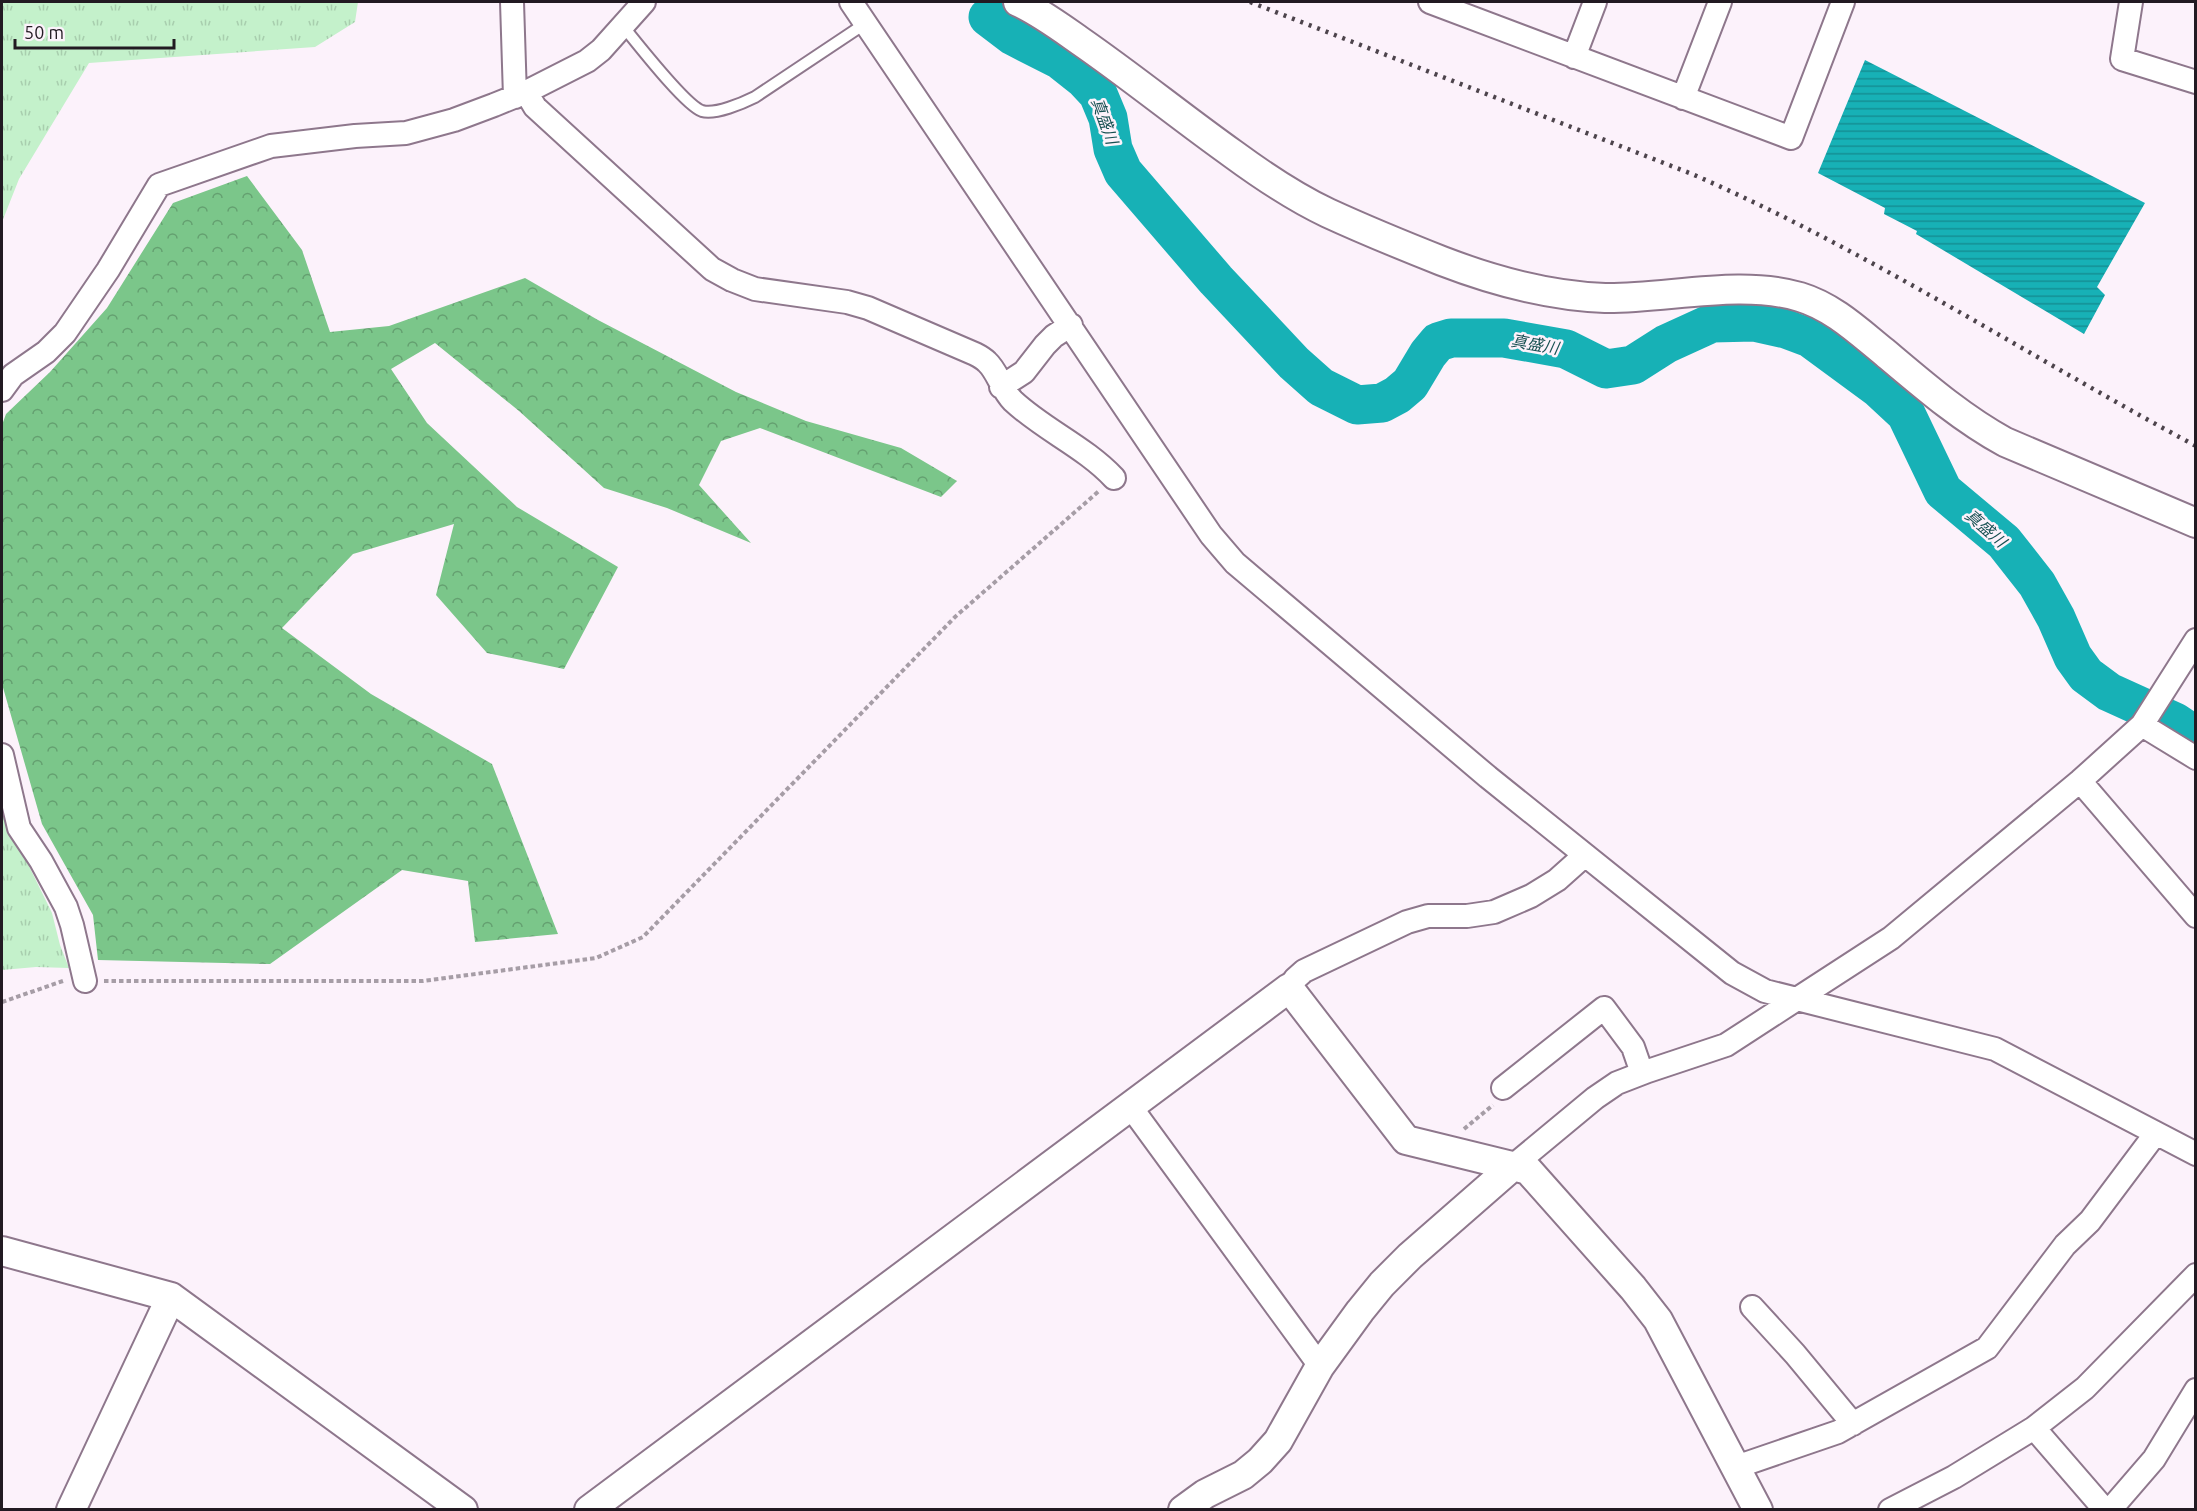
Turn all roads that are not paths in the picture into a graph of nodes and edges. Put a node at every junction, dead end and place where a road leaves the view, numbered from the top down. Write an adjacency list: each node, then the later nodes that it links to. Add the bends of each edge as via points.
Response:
1 (512, 2): 15 (street)
2 (644, 2): 12 (street)
3 (851, 2): 11 (street)
4 (1018, 2): 21 (street, via 1095,51 1233,154 1328,213 1443,261 1526,289 1607,298 1750,290 1807,299 1854,327 1988,433)
5 (1430, 2): 10 (street)
6 (1594, 2): 13 (street)
7 (1719, 2): 16 (street)
8 (1843, 2): 16 (street, via 1791,138)
9 (2131, 2): 14 (street, via 2122,59)
10 (1467, 8): 13 (street)
11 (866, 23): 12 (lane, via 755,98 711,112 702,111 685,98); 17 (street)
12 (623, 26): 15 (street, via 587,61)
13 (1574, 57): 16 (street)
14 (2196, 82)
15 (520, 95): 18 (street, via 712,268 755,288 868,308 975,354 988,362); 19 (street, via 406,134 270,146 159,185 65,333 13,375)
16 (1683, 98)
17 (1071, 326): 18 (street, via 1054,336 1024,372); 27 (street, via 1210,535 1235,563)
18 (1001, 387): 20 (street, via 1030,415 1100,463)
19 (2, 390)
20 (1114, 478)
21 (2196, 523)
22 (2196, 640): 23 (street)
23 (2143, 724): 25 (street); 26 (street)
24 (2, 755): 29 (street, via 19,828 66,907)
25 (2196, 758)
26 (2080, 781): 28 (street); 31 (street, via 1891,938)
27 (1585, 855): 30 (street, via 1531,896 1483,914 1428,916 1407,922 1304,971); 31 (street, via 1732,973 1765,991)
28 (2196, 916)
29 (85, 981)
30 (1289, 988): 34 (street); 37 (street, via 1406,1140)
31 (1798, 1000): 32 (street, via 1726,1046); 35 (street, via 1995,1049)
32 (1642, 1073): 33 (street, via 1633,1047 1604,1008); 37 (street, via 1595,1098)
33 (1503, 1088)
34 (1130, 1107): 42 (street); 50 (street)
35 (2156, 1133): 36 (street); 44 (street, via 1987,1348)
36 (2196, 1154)
37 (1513, 1166): 42 (street, via 1382,1284); 46 (street, via 1528,1170 1658,1320)
38 (2, 1251): 40 (street)
39 (2196, 1275): 45 (street, via 2085,1388)
40 (171, 1297): 48 (street); 49 (street)
41 (1752, 1307): 44 (street)
42 (1320, 1366): 51 (street, via 1278,1441 1260,1461)
43 (2196, 1390): 47 (street, via 2154,1459)
44 (1852, 1424): 46 (street)
45 (2034, 1428): 47 (street); 53 (street, via 1954,1477)
46 (1736, 1467): 52 (street)
47 (2101, 1508)
48 (71, 1509)
49 (463, 1509)
50 (588, 1509)
51 (1183, 1509)
52 (1758, 1509)
53 (1890, 1509)

